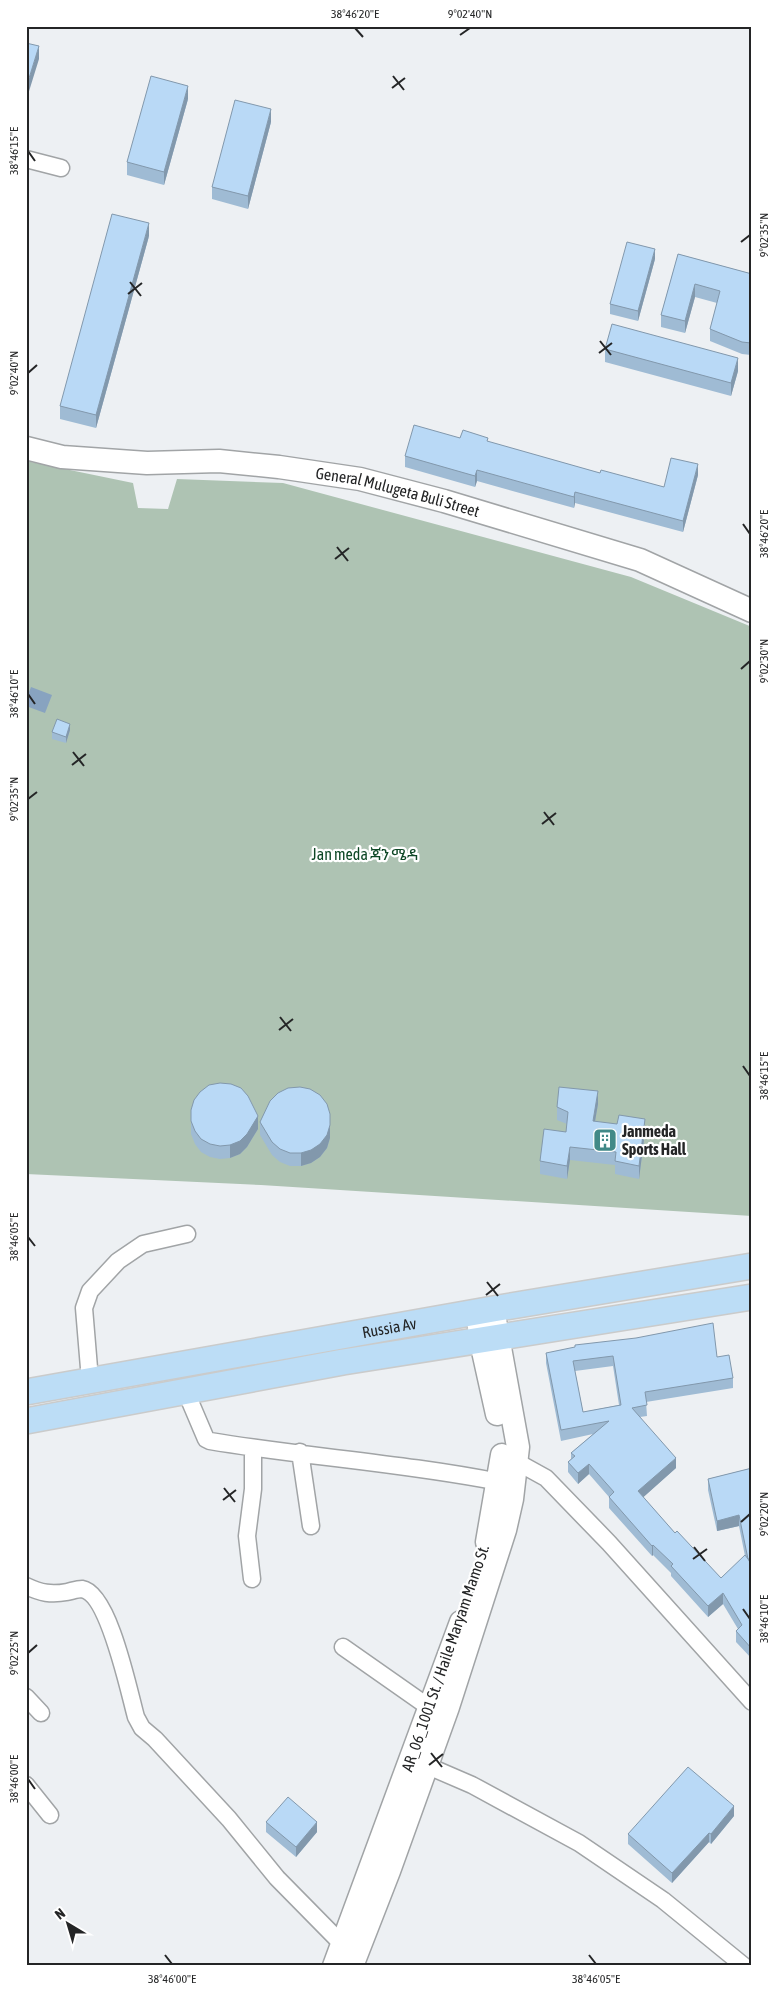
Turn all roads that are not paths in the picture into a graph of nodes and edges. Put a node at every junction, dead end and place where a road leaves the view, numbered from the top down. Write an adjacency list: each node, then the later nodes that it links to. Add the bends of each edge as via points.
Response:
1 (26, 160): 2 (street)
2 (62, 168)
3 (26, 448): 4 (main road, General Mulugeta Buli Street, via 62,457 148,463 219,461 360,479 640,560)
4 (752, 611)
5 (187, 1234): 10 (street, via 143,1244 118,1261 90,1291 84,1308)
6 (752, 1266): 8 (main road, Russia Av)
7 (752, 1297): 9 (main road, Russia Av)
8 (485, 1310): 9 (main road, AR_06_1001 St. / Haile Maryam Mamo St.); 10 (main road, Russia Av)
9 (489, 1340): 12 (main road, Russia Av, via 343,1362); 16 (main road, AR_06_1001 St. / Haile Maryam Mamo St., via 503,1442)
10 (90, 1380): 11 (main road, Russia Av)
11 (26, 1392)
12 (186, 1392): 13 (main road, Russia Av); 14 (street, via 206,1438)
13 (26, 1420)
14 (253, 1448): 15 (street); 19 (street, via 253,1489 247,1536)
15 (300, 1452): 17 (street); 18 (street)
16 (509, 1457): 17 (main road, AR_06_1001 St. / Haile Maryam Mamo St.); 22 (main road, via 512,1499 505,1530); 24 (street, via 546,1478 564,1496)
17 (499, 1482): 22 (main road, AR_06_1001 St. / Haile Maryam Mamo St.)
18 (311, 1526)
19 (252, 1579)
20 (26, 1586): 30 (street, via 48,1594 81,1589 92,1592 115,1638 136,1717 142,1728 156,1739 229,1819 277,1878)
21 (343, 1647): 25 (street)
22 (455, 1661): 25 (main road, AR_06_1001 St. / Haile Maryam Mamo St.); 27 (main road)
23 (26, 1697): 26 (street)
24 (752, 1702)
25 (430, 1708): 27 (main road, AR_06_1001 St. / Haile Maryam Mamo St.)
26 (41, 1713)
27 (419, 1761): 30 (main road, AR_06_1001 St. / Haile Maryam Mamo St.); 32 (main road); 33 (street, via 472,1785 579,1842 663,1900)
28 (26, 1785): 29 (street)
29 (50, 1815)
30 (342, 1944): 31 (main road, AR_06_1001 St. / Haile Maryam Mamo St.)
31 (334, 1966)
32 (352, 1966)
33 (744, 1966)

